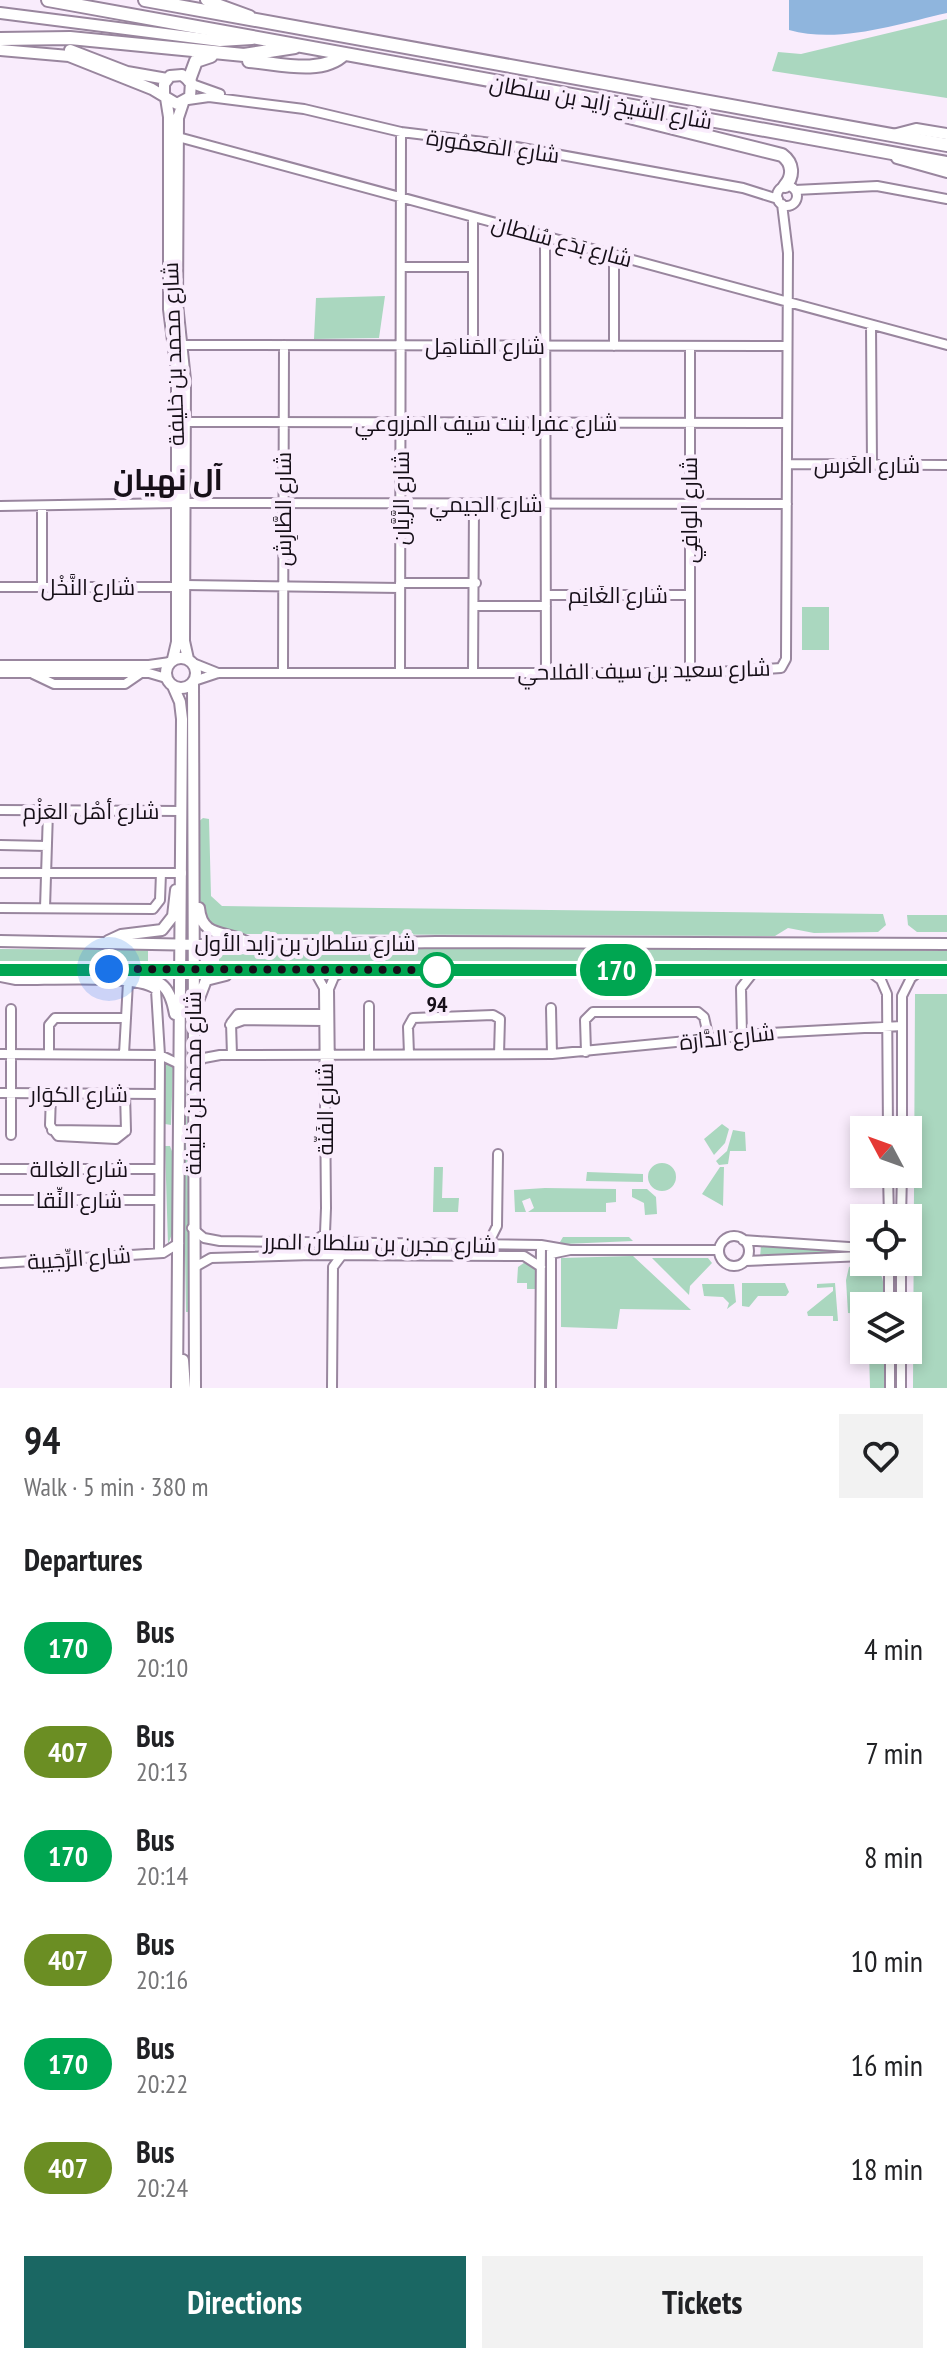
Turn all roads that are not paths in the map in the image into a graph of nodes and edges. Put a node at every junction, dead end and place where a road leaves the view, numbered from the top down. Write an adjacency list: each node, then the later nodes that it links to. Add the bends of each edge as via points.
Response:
1 (48, 0): 6 (highway, شارع الشيخ زايد بن سلطان)
2 (145, 0): 5 (highway, شارع الشيخ زايد بن سلطان)
3 (206, 0): 5 (main road, شارع الشيخ زايد بن سلطان)
4 (0, 13): 6 (main road, شارع الشيخ زايد بن سلطان, via 227,42)
5 (259, 21): 20 (highway, شارع الشيخ زايد بن سلطان)
6 (256, 37): 8 (highway, شارع الشيخ زايد بن سلطان)
7 (0, 39): 8 (highway, via 70,38 244,55)
8 (300, 46): 11 (highway, شارع الشيخ زايد بن سلطان)
9 (0, 50): 10 (main road)
10 (15, 50): 12 (main road, via 62,48 135,74); 14 (main road, via 76,58)
11 (344, 54): 13 (highway, via 320,66 207,56 194,63); 17 (highway, شارع الشيخ زايد بن سلطان)
12 (167, 79): 13 (main road, via 178,74); 14 (main road, شارع محمد بن خليفة)
13 (190, 82): 15 (main road, شارع محمد بن خليفة); 16 (street, شارع المَعمُورة)
14 (165, 97): 15 (main road); 57 (main road, شارع محمد بن خليفة, via 169,309 177,372)
15 (186, 101): 16 (street, شارع المَعمُورة); 21 (main road, شارع محمد بن خليفة, via 178,112)
16 (244, 101): 18 (street, شارع المَعمُورة)
17 (605, 103): 23 (highway, شارع الشيخ زايد بن سلطان); 27 (highway, via 621,115 782,155 791,172)
18 (401, 132): 26 (street, شارع المَعمُورة, via 500,144); 29 (street, شارع الرَّيَّان)
19 (947, 134): 20 (main road, via 916,129)
20 (893, 135): 22 (highway, شارع الشيخ زايد بن سلطان)
21 (178, 137): 29 (street, شارع بَدَع سُلطان); 39 (main road, شارع محمد بن خليفة, via 177,304)
22 (947, 145)
23 (888, 153): 24 (highway, شارع الشيخ زايد بن سلطان); 25 (main road)
24 (947, 163)
25 (947, 172)
26 (743, 188): 27 (street, شارع المَعمُورة); 31 (street, شارع المَعمُورة)
27 (787, 188): 28 (street, شارع المَعمُورة); 31 (street); 31 (street)
28 (827, 189): 30 (street, شارع المَعمُورة, via 886,186); 31 (street, شارع المَعمُورة)
29 (401, 197): 32 (street, شارع بَدَع سُلطان); 35 (street, شارع الرَّيَّان)
30 (947, 199)
31 (787, 202): 37 (street, شارع سعيد بن سيف الفلاحي)
32 (473, 217): 33 (street, شارع بَدَع سُلطان); 36 (street)
33 (545, 237): 34 (street, شارع بَدَع سُلطان); 44 (street)
34 (614, 255): 37 (street, شارع بَدَع سُلطان); 45 (street)
35 (401, 267): 36 (street); 41 (street, شارع الرَّيَّان)
36 (473, 267): 43 (street)
37 (787, 302): 38 (street, شارع بَدَع سُلطان); 47 (street, شارع سعيد بن سيف الفلاحي)
38 (871, 325): 42 (street, شارع بَدَع سُلطان); 55 (street)
39 (183, 345): 40 (street, شارع المَناهِل); 48 (main road, شارع محمد بن خليفة)
40 (284, 345): 41 (street, شارع المَناهِل); 49 (street, شارع الطَّارِش)
41 (401, 345): 43 (street, شارع المَناهِل); 50 (street, شارع الرَّيَّان)
42 (947, 345)
43 (473, 346): 44 (street, شارع المَناهِل)
44 (546, 346): 45 (street, شارع المَناهِل); 51 (street)
45 (614, 346): 46 (street, شارع المَناهِل)
46 (690, 346): 47 (street, شارع المَناهِل); 52 (street, شارع الوافِي)
47 (787, 346): 53 (street, شارع سعيد بن سيف الفلاحي)
48 (185, 422): 49 (street, شارع عفرا بنت سيف المزروعي); 57 (main road, شارع محمد بن خليفة)
49 (284, 423): 50 (street, شارع عفرا بنت سيف المزروعي); 58 (street, شارع الطَّارِش)
50 (401, 423): 51 (street, شارع عفرا بنت سيف المزروعي); 59 (street, شارع الرَّيَّان)
51 (545, 423): 52 (street, شارع عفرا بنت سيف المزروعي); 61 (street)
52 (690, 423): 53 (street, شارع عفرا بنت سيف المزروعي); 63 (street, شارع الوافِي)
53 (787, 423): 54 (street, شارع سعيد بن سيف الفلاحي)
54 (788, 464): 55 (street, شارع الغَرس); 62 (street, شارع سعيد بن سيف الفلاحي)
55 (872, 465): 56 (street, شارع الغَرس)
56 (947, 465)
57 (181, 503): 58 (street, شارع الجيمي); 65 (street, شارع الجيمي); 68 (main road, شارع محمد بن خليفة)
58 (283, 504): 59 (street, شارع الجيمي); 71 (street, شارع الطَّارِش)
59 (400, 504): 60 (street, شارع الجيمي); 67 (street, شارع الرَّيَّان)
60 (474, 504): 61 (street, شارع الجيمي); 66 (street)
61 (548, 504): 63 (street, شارع الجيمي); 72 (street)
62 (787, 504): 63 (street, شارع الجيمي); 84 (street, شارع سعيد بن سيف الفلاحي, via 784,666)
63 (689, 505): 73 (street, شارع الوافِي)
64 (0, 506): 65 (street, شارع الجيمي)
65 (42, 506): 70 (street)
66 (476, 583): 67 (street, شارع النَّخْل); 74 (street)
67 (400, 585): 71 (street, شارع النَّخْل); 80 (street, شارع الرَّيَّان)
68 (181, 586): 70 (street, شارع النَّخْل); 71 (street, شارع النَّخْل); 76 (main road, شارع محمد بن خليفة); 77 (main road, شارع محمد بن خليفة, via 184,642)
69 (0, 587): 70 (street, شارع النَّخْل)
70 (42, 587)
71 (283, 587): 79 (street, شارع الطَّارِش)
72 (547, 595): 73 (street, شارع الغَانِم); 75 (street)
73 (689, 595): 84 (street, شارع الوافِي)
74 (475, 606): 75 (street); 82 (street)
75 (546, 606): 83 (street)
76 (172, 660): 77 (main road); 78 (street); 85 (main road, شارع محمد بن خليفة)
77 (191, 661): 81 (street, شارع سعيد بن سيف الفلاحي); 86 (main road, شارع محمد بن خليفة)
78 (1, 672): 85 (street, via 33,673 49,683 126,684 141,673)
79 (283, 672): 80 (street, شارع سعيد بن سيف الفلاحي); 81 (street, شارع سعيد بن سيف الفلاحي)
80 (400, 672): 82 (street, شارع سعيد بن سيف الفلاحي)
81 (218, 673): 86 (street, شارع سعيد بن سيف الفلاحي)
82 (473, 673): 83 (street, شارع سعيد بن سيف الفلاحي)
83 (546, 673): 84 (street, شارع سعيد بن سيف الفلاحي)
84 (690, 673)
85 (169, 682): 86 (main road, via 181,688); 89 (main road, شارع محمد بن خليفة, via 181,708)
86 (193, 682): 95 (main road, شارع محمد بن خليفة)
87 (0, 810): 88 (street, شارع أهْل العَزْم)
88 (48, 811): 89 (street, شارع أهْل العَزْم); 91 (street)
89 (182, 811): 95 (main road, شارع محمد بن خليفة)
90 (0, 845): 91 (street)
91 (47, 846): 93 (street)
92 (0, 873): 93 (street)
93 (46, 873): 94 (street); 97 (street)
94 (161, 873): 95 (street); 97 (street, via 160,900 153,909)
95 (187, 873): 99 (main road, via 167,927); 100 (main road, شارع محمد بن خليفة); 102 (main road, شارع محمد بن خليفة); 103 (main road, via 202,924)
96 (0, 908): 97 (street)
97 (45, 908)
98 (0, 941): 99 (main road, شارع سلطان بن زايد الأول)
99 (108, 941): 100 (main road, شارع سلطان بن زايد الأول)
100 (181, 944): 102 (main road, شارع سلطان بن زايد الأول); 104 (main road, شارع محمد بن خليفة)
101 (947, 944): 103 (main road, شارع سلطان بن زايد الأول)
102 (193, 945): 103 (main road, شارع سلطان بن زايد الأول); 106 (main road, شارع محمد بن خليفة)
103 (253, 946)
104 (180, 968): 105 (main road, شارع سلطان بن زايد الأول); 106 (main road, شارع سلطان بن زايد الأول); 119 (main road, شارع محمد بن خليفة)
105 (109, 969): 109 (main road, شارع سلطان بن زايد الأول); 130 (main road, via 164,985 173,1001)
106 (193, 969): 107 (main road, شارع سلطان بن زايد الأول); 120 (main road, شارع محمد بن خليفة)
107 (250, 969): 110 (main road, شارع سلطان بن زايد الأول); 128 (main road, via 203,982)
108 (346, 969): 110 (main road, شارع سلطان بن زايد الأول); 111 (main road, شارع سلطان بن زايد الأول); 133 (street, شارع الفَنّة, via 329,989)
109 (0, 970)
110 (314, 970): 124 (street, شارع الفَنّة, via 324,988)
111 (728, 970): 112 (main road, شارع سلطان بن زايد الأول); 118 (street)
112 (755, 970): 113 (main road, شارع سلطان بن زايد الأول); 118 (street)
113 (867, 970): 114 (main road, شارع سلطان بن زايد الأول); 126 (street, via 886,989)
114 (923, 970): 115 (main road, شارع سلطان بن زايد الأول); 127 (street, via 903,991)
115 (947, 970)
116 (0, 977): 117 (street)
117 (128, 982): 125 (street); 142 (street, شارع محمد بن خليفة, via 154,987 158,995)
118 (741, 988): 129 (street)
119 (180, 991): 120 (main road, via 185,987); 130 (main road, شارع محمد بن خليفة)
120 (193, 992): 128 (main road, شارع محمد بن خليفة)
121 (369, 1006): 137 (street)
122 (551, 1008): 140 (street)
123 (11, 1009): 141 (street)
124 (324, 1017): 133 (street, شارع الفَنّة); 143 (street, via 238,1014 230,1025)
125 (125, 1018): 135 (street, via 55,1018 49,1025); 136 (street)
126 (886, 1026): 127 (street, شارع الدَّارَة); 129 (street, شارع الدَّارَة); 152 (street)
127 (902, 1026): 153 (street)
128 (193, 1034): 145 (main road, شارع محمد بن خليفة)
129 (742, 1035): 131 (street, شارع الدَّارَة)
130 (179, 1038): 142 (street); 144 (main road, شارع محمد بن خليفة)
131 (709, 1039): 132 (street, شارع الدَّارَة); 132 (street, via 698,1012 593,1012 585,1017)
132 (586, 1052): 140 (street, شارع الدَّارَة)
133 (328, 1053): 137 (street, شارع الدَّارَة); 143 (street, شارع الدَّارَة); 146 (street, شارع الفَنّة); 165 (street, شارع الفَنّة, via 325,1230)
134 (0, 1054): 141 (street)
135 (49, 1054): 136 (street); 141 (street)
136 (124, 1054): 142 (street)
137 (369, 1054): 138 (street, شارع الدَّارَة)
138 (409, 1054): 139 (street, شارع الدَّارَة); 139 (street, via 413,1018 493,1015 500,1019)
139 (499, 1054): 140 (street, شارع الدَّارَة)
140 (552, 1054)
141 (11, 1055): 148 (street)
142 (160, 1055): 144 (street); 151 (street, شارع محمد بن خليفة)
143 (232, 1055): 145 (street, شارع الدَّارَة, via 204,1058)
144 (179, 1064): 164 (main road, شارع محمد بن خليفة)
145 (193, 1066): 161 (main road, شارع محمد بن خليفة)
146 (330, 1078)
147 (0, 1093): 148 (street, شارع الكوَار)
148 (11, 1093): 150 (street, شارع الكوَار); 154 (street)
149 (125, 1093): 150 (street, شارع الكوَار); 150 (street, via 126,1131 52,1130); 151 (street, شارع الكوَار)
150 (51, 1094)
151 (159, 1094): 157 (street, شارع محمد بن خليفة)
152 (888, 1116)
153 (902, 1116)
154 (11, 1135)
155 (498, 1154): 160 (street)
156 (0, 1169): 157 (street, شارع الغالة)
157 (159, 1169): 159 (street, شارع محمد بن خليفة)
158 (0, 1200): 159 (street, شارع النِّقا)
159 (159, 1200): 171 (street, شارع محمد بن خليفة)
160 (497, 1226): 166 (street); 167 (street)
161 (192, 1228): 163 (street, شارع مجرن بن سلطان المرر, via 209,1240); 182 (main road, شارع محمد بن خليفة)
162 (743, 1240): 168 (street); 170 (street, via 723,1241); 177 (street, via 751,1247)
163 (232, 1241): 165 (street, شارع مجرن بن سلطان المرر); 176 (street, via 226,1249)
164 (179, 1242): 171 (street, شارع الرِّجَيبة); 179 (main road, شارع محمد بن خليفة)
165 (311, 1243): 166 (street, شارع مجرن بن سلطان المرر)
166 (488, 1244): 167 (street, شارع مجرن بن سلطان المرر)
167 (509, 1245): 169 (street, شارع مجرن بن سلطان المرر); 174 (street)
168 (850, 1247)
169 (548, 1248): 170 (street, شارع مجرن بن سلطان المرر); 181 (street); 183 (street)
170 (717, 1250): 177 (street, via 724,1262)
171 (159, 1253): 178 (street, شارع الرِّجَيبة); 179 (street, شارع الرِّجَيبة)
172 (323, 1255): 173 (street, شارع مجرن بن سلطان المرر); 176 (street, شارع مجرن بن سلطان المرر); 180 (street)
173 (342, 1255): 174 (street, شارع مجرن بن سلطان المرر); 180 (street)
174 (505, 1256): 181 (street, شارع مجرن بن سلطان المرر, via 527,1257)
175 (850, 1257): 177 (street)
176 (232, 1258): 182 (street, شارع مجرن بن سلطان المرر, via 206,1259)
177 (746, 1261)
178 (0, 1263)
179 (179, 1267): 184 (main road, شارع محمد بن خليفة)
180 (333, 1267): 192 (street)
181 (541, 1267): 183 (street)
182 (193, 1272): 188 (main road, شارع محمد بن خليفة)
183 (546, 1305): 193 (street); 194 (street)
184 (178, 1347): 189 (main road, شارع محمد بن خليفة); 190 (main road)
185 (206, 1362): 188 (main road)
186 (890, 1364): 195 (street)
187 (901, 1364): 196 (street)
188 (195, 1372): 191 (main road, شارع محمد بن خليفة)
189 (177, 1388)
190 (185, 1388)
191 (195, 1388)
192 (332, 1388)
193 (540, 1388)
194 (551, 1388)
195 (890, 1388)
196 (901, 1388)

